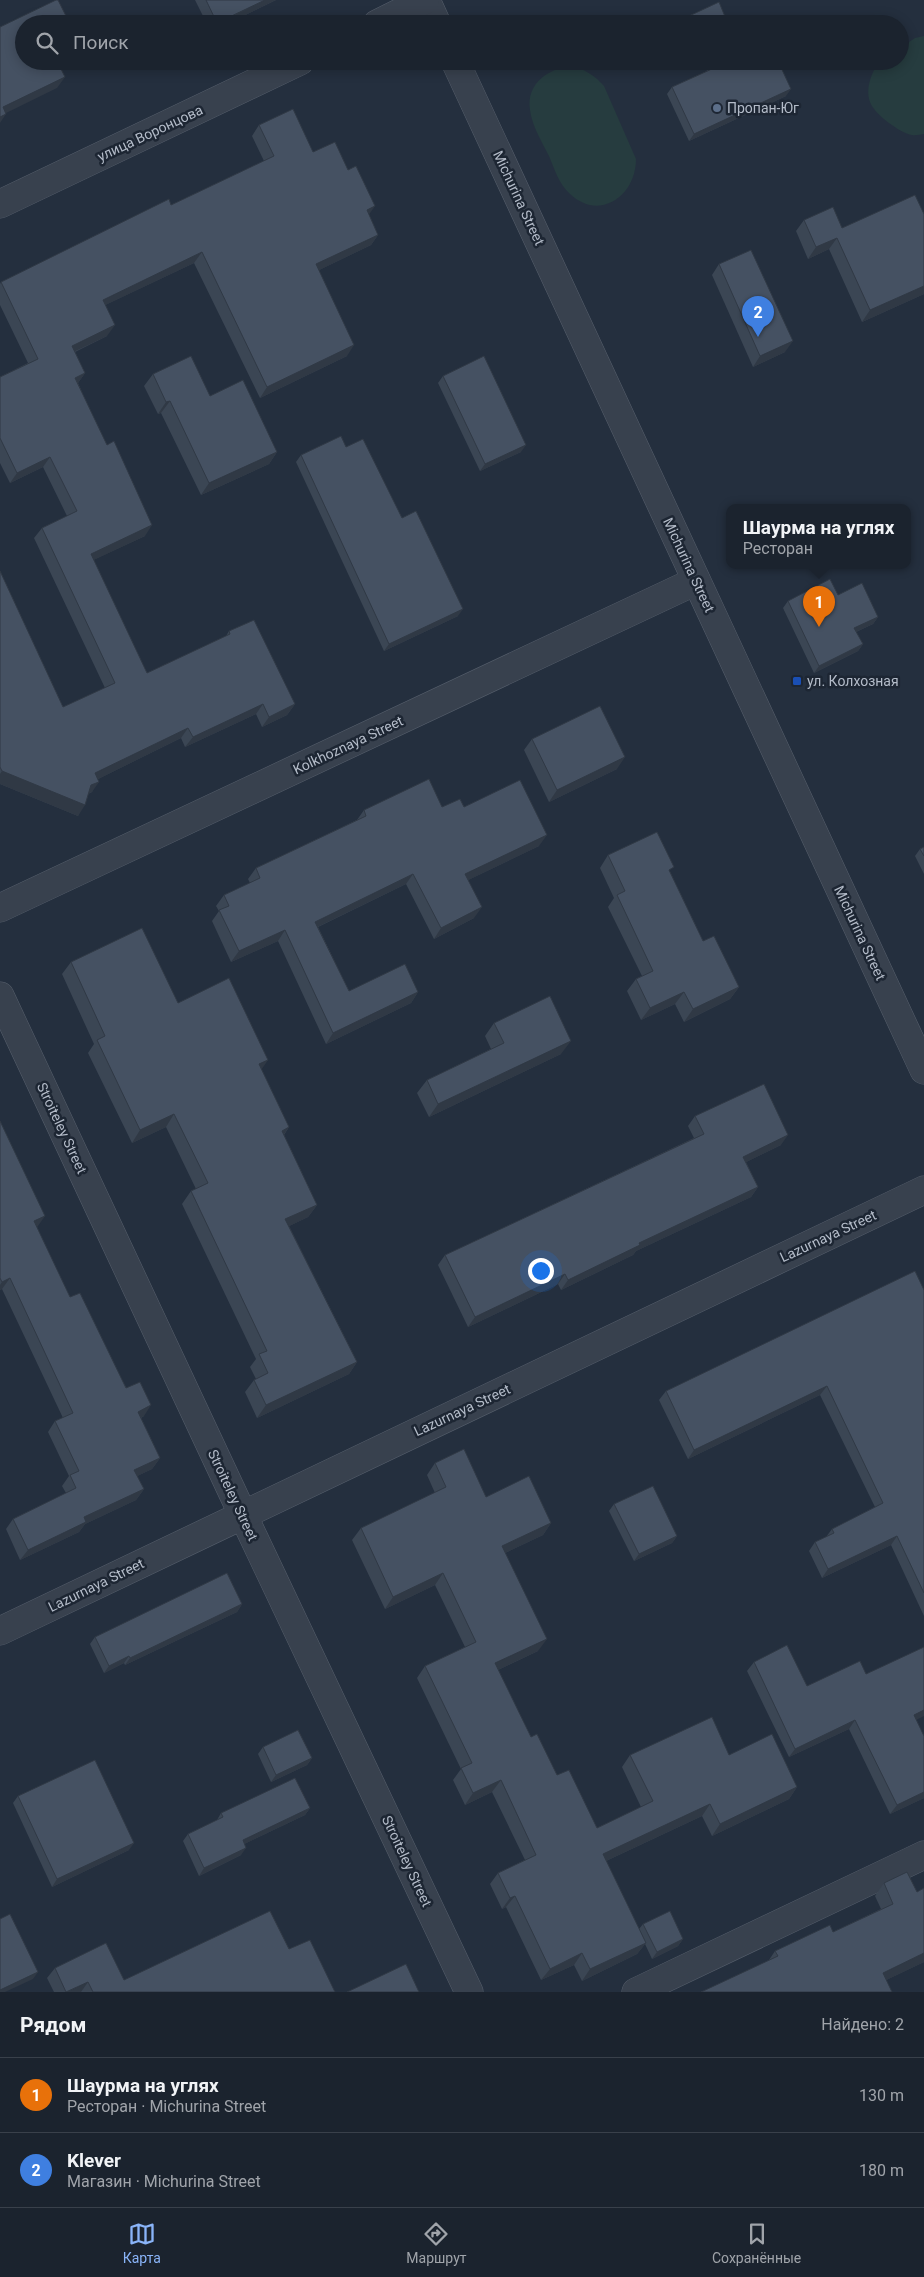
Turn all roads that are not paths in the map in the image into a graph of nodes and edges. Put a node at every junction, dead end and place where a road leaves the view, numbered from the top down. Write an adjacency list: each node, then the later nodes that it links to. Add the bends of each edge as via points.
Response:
1 (425, 0): 2 (street); 3 (street)
2 (395, 15)
3 (432, 15)
4 (281, 70): 6 (street, улица Воронцова)
5 (459, 70): 7 (street, Michurina Street)
6 (0, 204)
7 (696, 580): 8 (street, Kolkhoznaya Street); 10 (street, Michurina Street)
8 (0, 908)
9 (0, 996): 12 (street, Stroiteley Street)
10 (924, 1070)
11 (924, 1190): 12 (street, Lazurnaya Street)
12 (243, 1515): 13 (street, Lazurnaya Street); 15 (street, Stroiteley Street)
13 (0, 1631)
14 (924, 1855): 16 (street)
15 (469, 1992)
16 (636, 1992)

